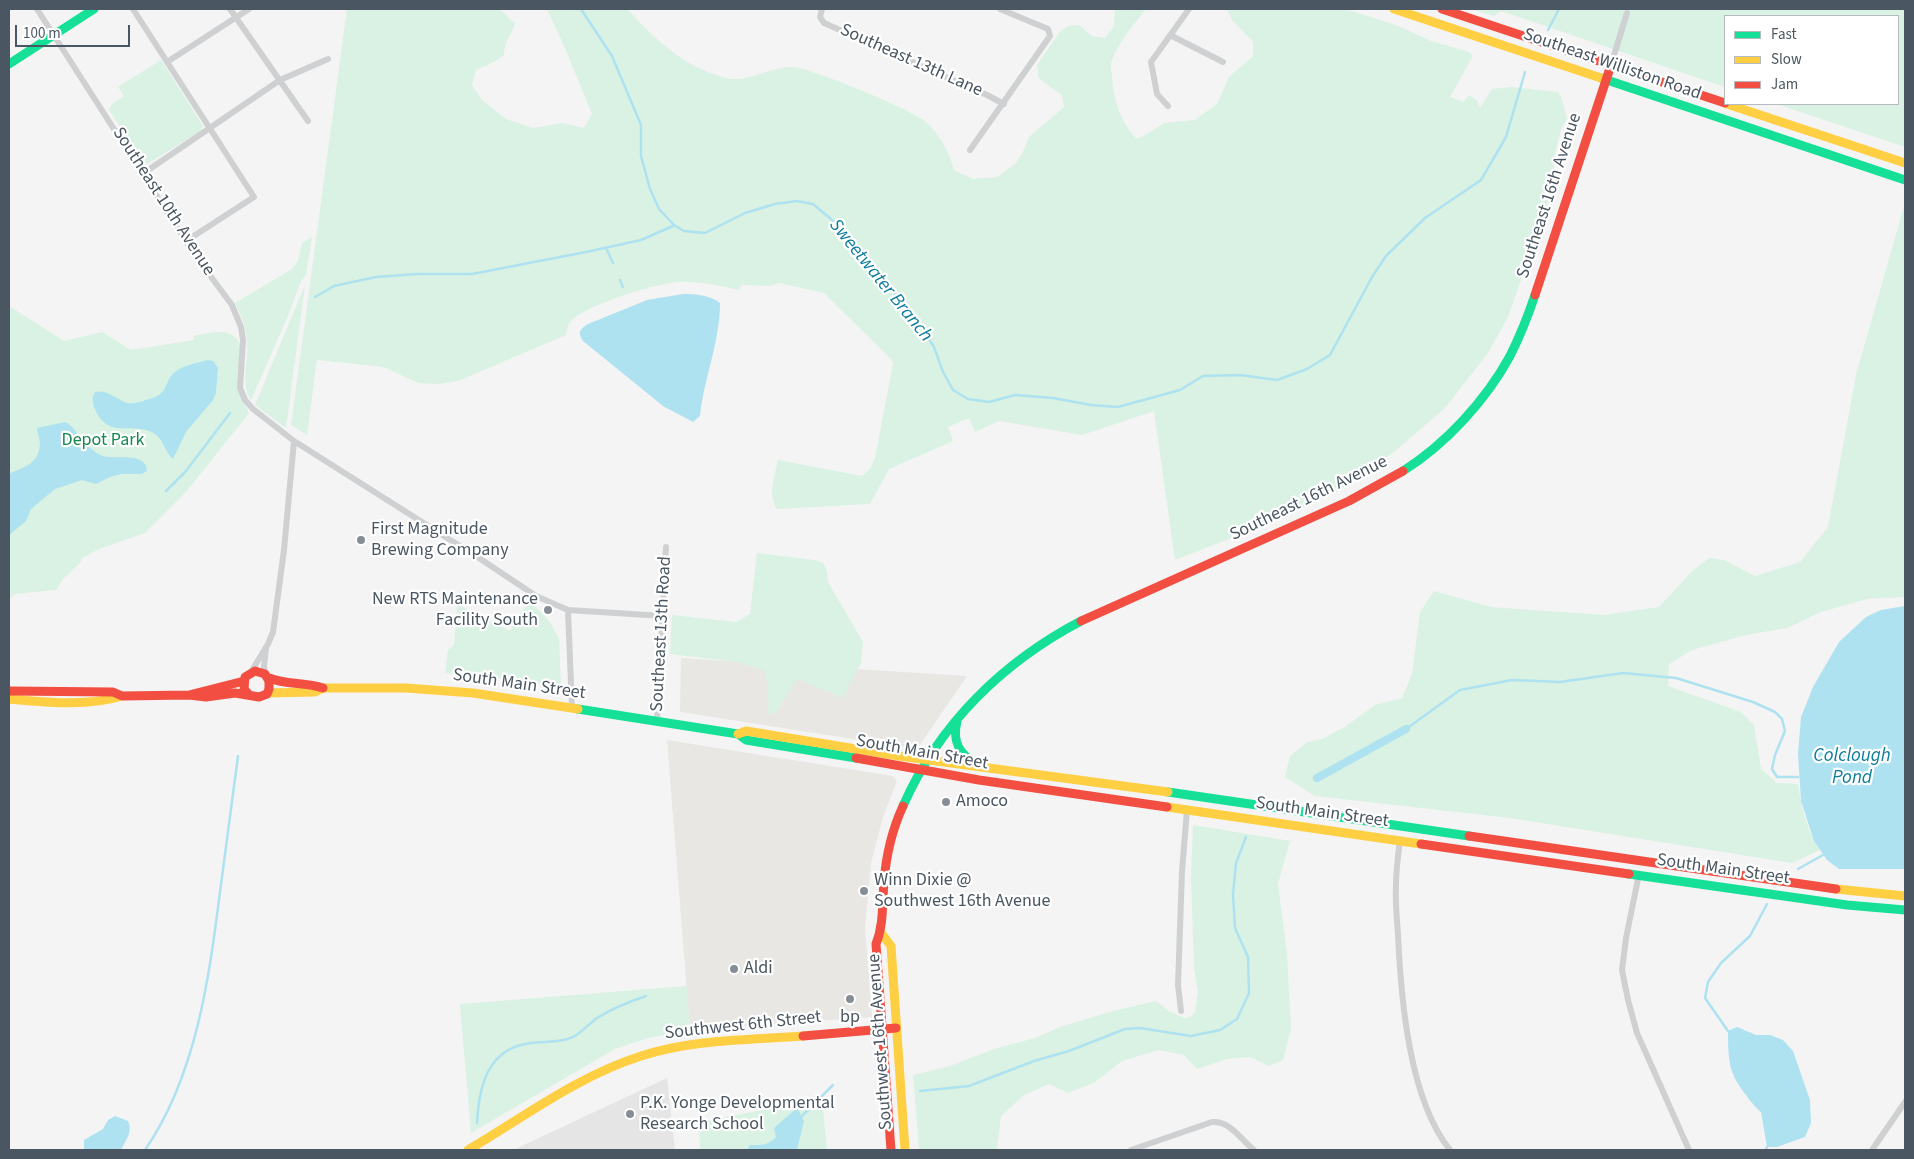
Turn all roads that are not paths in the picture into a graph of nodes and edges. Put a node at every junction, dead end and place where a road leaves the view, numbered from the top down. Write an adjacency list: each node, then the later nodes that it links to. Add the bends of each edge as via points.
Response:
1 (38, 9): 13 (street, Southeast 10th Avenue)
2 (94, 9): 13 (main road)
3 (133, 9): 16 (street)
4 (230, 9): 12 (street)
5 (248, 9): 12 (street)
6 (822, 9): 23 (street, Southeast 13th Lane, via 820,16 824,23)
7 (1000, 9): 23 (street, via 1048,29 1050,36)
8 (1189, 9): 14 (street)
9 (1394, 9): 21 (main road, Southeast Williston Road)
10 (1442, 9): 19 (main road, Southeast Williston Road)
11 (1627, 13): 19 (street, Southeast 16th Avenue)
12 (236, 17): 16 (street); 20 (street)
13 (54, 34): 18 (main road); 30 (street, Southeast 10th Avenue)
14 (1170, 35): 17 (street); 25 (street, via 1151,62 1157,94)
15 (328, 59): 20 (street)
16 (167, 62): 27 (street)
17 (1223, 62)
18 (9, 64)
19 (1611, 65): 21 (main road, Southeast 16th Avenue); 22 (main road, Southeast Williston Road)
20 (280, 80): 26 (street); 27 (street)
21 (1606, 80): 31 (main road, Southeast Williston Road); 49 (main road, Southeast 16th Avenue, via 1526,321 1503,366 1483,395 1451,430 1422,458 1390,480 1055,635 1001,672)
22 (1724, 103)
23 (1004, 104): 28 (street)
24 (1729, 105): 29 (main road, Southeast Williston Road)
25 (1168, 106)
26 (308, 121)
27 (210, 128): 30 (street); 32 (street, via 254,197)
28 (970, 150)
29 (1905, 163)
30 (144, 173): 32 (street, Southeast 10th Avenue)
31 (1905, 180)
32 (186, 241): 33 (street, Southeast 10th Avenue, via 226,297 239,322 244,347 242,394 250,407)
33 (294, 441): 35 (street, via 536,596); 37 (street, via 274,628)
34 (666, 547): 36 (street, Southeast 13th Road)
35 (568, 610): 36 (street); 48 (street)
36 (663, 616): 50 (street, Southeast 13th Road)
37 (266, 647): 38 (street); 39 (street, via 264,662)
38 (251, 672): 39 (main road, via 258,671); 40 (main road)
39 (267, 676): 41 (main road, South Main Street, via 283,684); 43 (main road, via 270,686)
40 (244, 680): 44 (main road, via 225,687 197,690); 45 (main road, via 244,689)
41 (323, 688): 43 (main road, South Main Street, via 315,692); 48 (main road, South Main Street, via 418,688)
42 (9, 691): 46 (main road, via 113,692)
43 (267, 693): 45 (main road, via 260,697)
44 (189, 695): 45 (main road, via 198,698 238,693); 46 (main road)
45 (249, 695)
46 (122, 696): 47 (main road, via 113,700)
47 (9, 699)
48 (572, 708): 50 (main road, South Main Street)
49 (959, 716): 52 (main road, Southeast 16th Avenue); 53 (main road, via 954,732 956,745 964,756)
50 (657, 722): 51 (main road, South Main Street)
51 (738, 734): 52 (main road, South Main Street, via 746,731); 54 (main road, South Main Street, via 746,740)
52 (928, 760): 53 (main road, South Main Street); 54 (main road, Southwest 16th Avenue)
53 (984, 767): 55 (main road, South Main Street)
54 (921, 770): 57 (main road, South Main Street); 65 (main road, Southwest 16th Avenue, via 905,798 892,835 884,878)
55 (1099, 782): 56 (main road, South Main Street); 57 (main road)
56 (1190, 796): 58 (main road); 59 (main road, South Main Street)
57 (1094, 798): 58 (main road, South Main Street)
58 (1187, 810): 60 (main road, South Main Street); 66 (street, via 1182,870)
59 (1403, 826): 60 (main road); 61 (main road, South Main Street)
60 (1400, 840): 62 (main road, South Main Street); 75 (street, via 1396,886 1406,1019 1420,1090 1429,1117)
61 (1642, 860): 62 (main road); 63 (main road, South Main Street, via 1850,891)
62 (1639, 874): 64 (main road, South Main Street, via 1847,905); 76 (street, via 1622,970 1637,1033)
63 (1905, 896)
64 (1905, 910)
65 (881, 933): 67 (main road, Southwest 16th Avenue, via 891,946); 68 (main road, Southwest 16th Avenue, via 876,944)
66 (1181, 1011)
67 (896, 1028): 68 (main road, Southwest 6th Street); 72 (main road, Southwest 16th Avenue)
68 (882, 1029): 70 (main road, Southwest 6th Street, via 715,1042 641,1056 600,1071 563,1091); 71 (main road, Southwest 16th Avenue)
69 (1905, 1102): 77 (street)
70 (468, 1150)
71 (891, 1150)
72 (905, 1150)
73 (1131, 1150): 74 (street, via 1212,1122 1222,1122)
74 (1254, 1150)
75 (1450, 1150)
76 (1689, 1150)
77 (1872, 1150)

